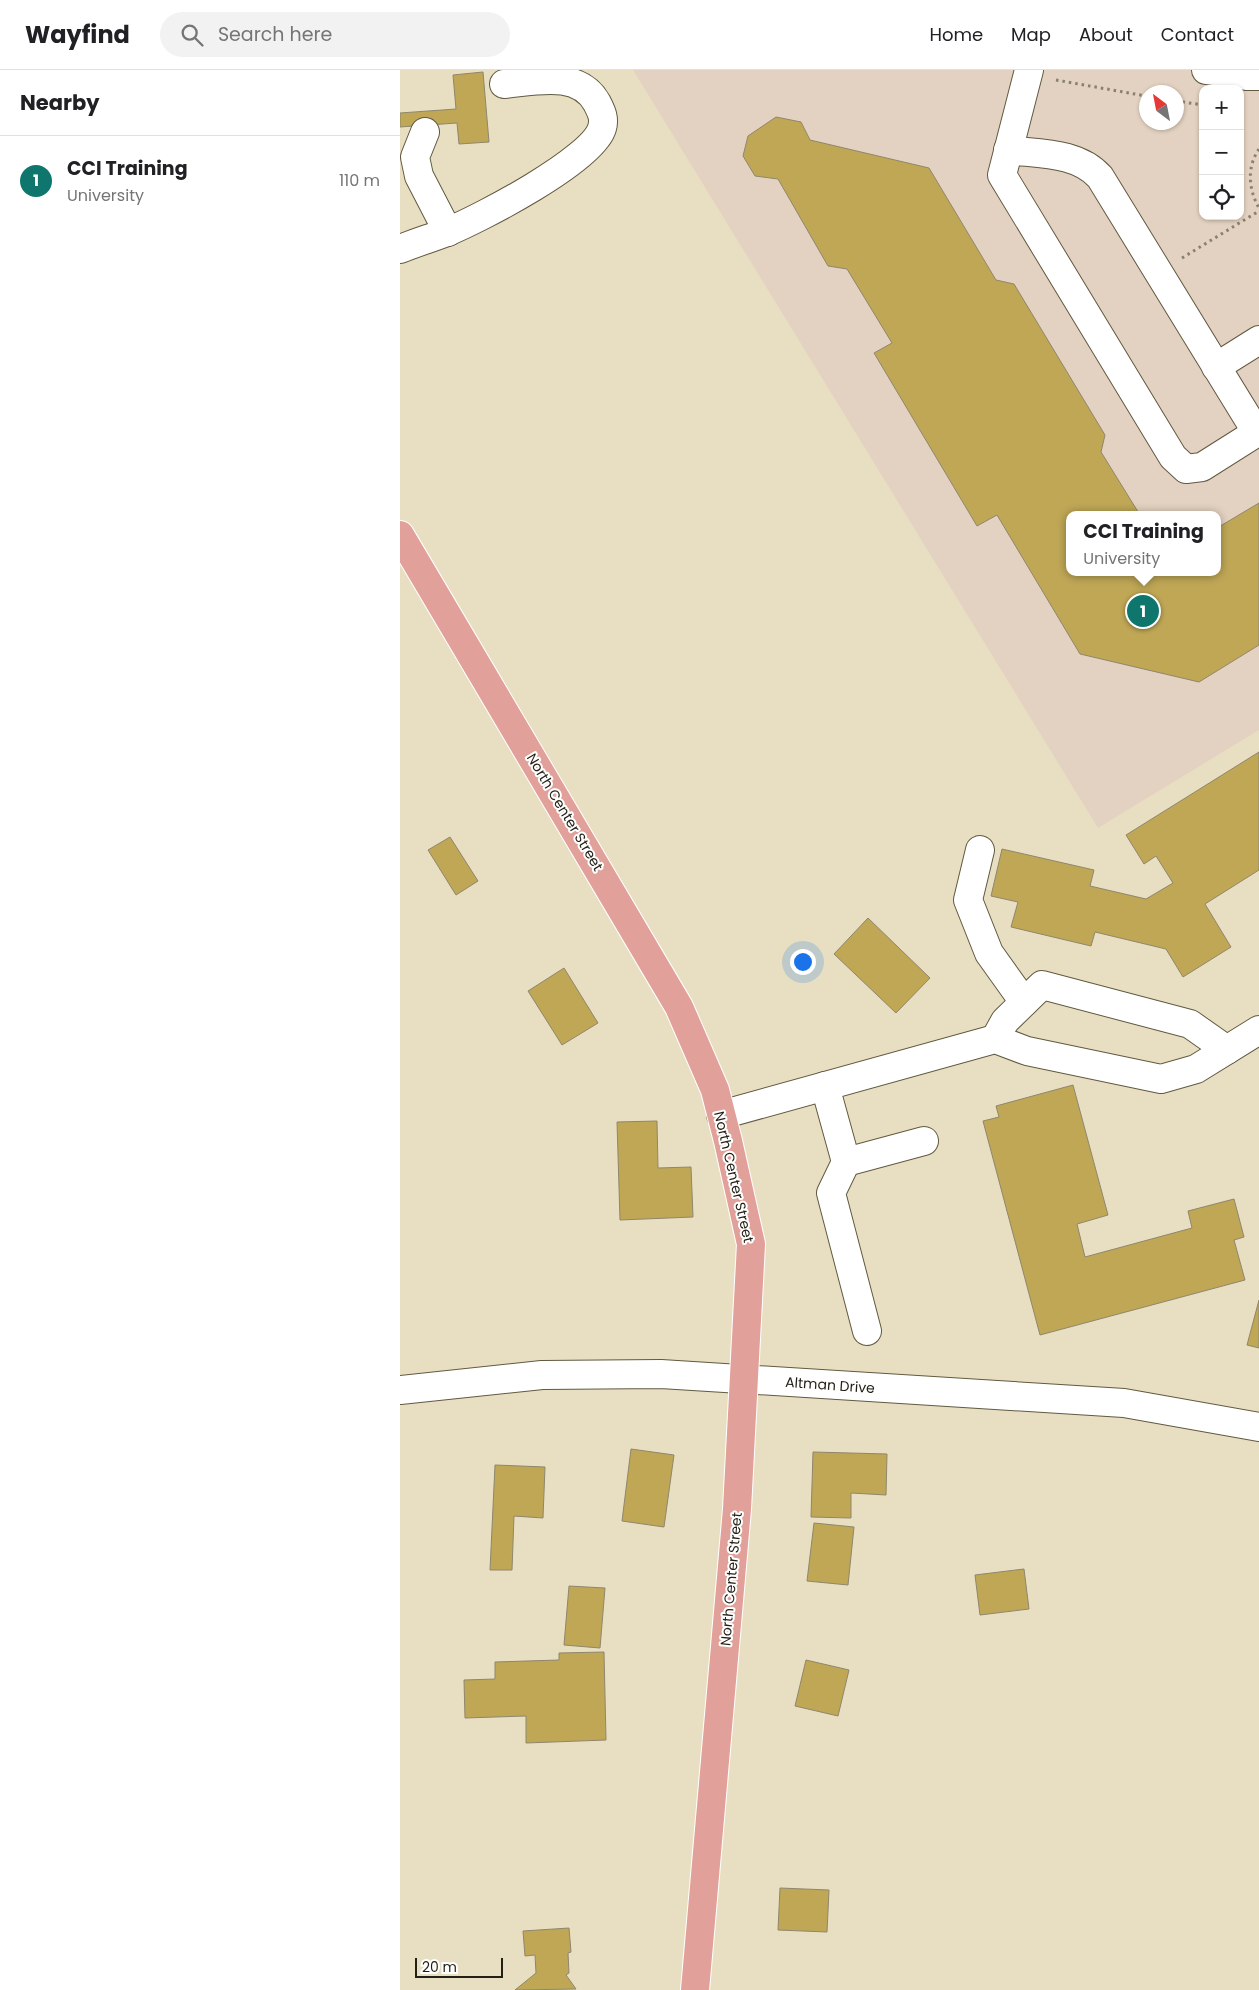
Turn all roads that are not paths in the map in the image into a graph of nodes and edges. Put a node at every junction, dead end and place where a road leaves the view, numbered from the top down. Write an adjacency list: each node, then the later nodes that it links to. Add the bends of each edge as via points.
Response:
1 (1206, 70): 3 (street)
2 (1041, 75): 6 (street)
3 (1259, 76)
4 (504, 84): 7 (street, via 564,78 584,86 603,114 602,128 596,141 539,183)
5 (425, 132): 7 (street, via 415,156 419,176)
6 (1008, 150): 10 (street, via 1076,159 1091,167); 11 (street, via 1002,175 1173,457 1186,469 1202,467)
7 (448, 232): 8 (street)
8 (400, 249)
9 (1259, 340): 10 (street)
10 (1216, 366): 11 (street)
11 (1258, 432)
12 (400, 535): 19 (main road, North Center Street, via 679,1006 715,1090)
13 (980, 850): 14 (street, via 968,900 989,953)
14 (1024, 1002): 16 (street, via 1004,1021); 17 (street, via 1042,985 1190,1024)
15 (1259, 1030): 17 (street)
16 (995, 1039): 17 (street, via 1027,1051 1162,1079 1196,1069); 18 (street)
17 (1227, 1050)
18 (825, 1086): 19 (street); 21 (street)
19 (721, 1115): 23 (main road, North Center Street, via 750,1244)
20 (924, 1141): 21 (street)
21 (846, 1162): 22 (street, via 831,1193)
22 (866, 1331)
23 (744, 1379): 24 (street, Altman Drive, via 661,1374 542,1375); 25 (street, Altman Drive, via 1124,1403); 26 (main road, North Center Street, via 736,1519)
24 (400, 1390)
25 (1259, 1427)
26 (695, 1990)

